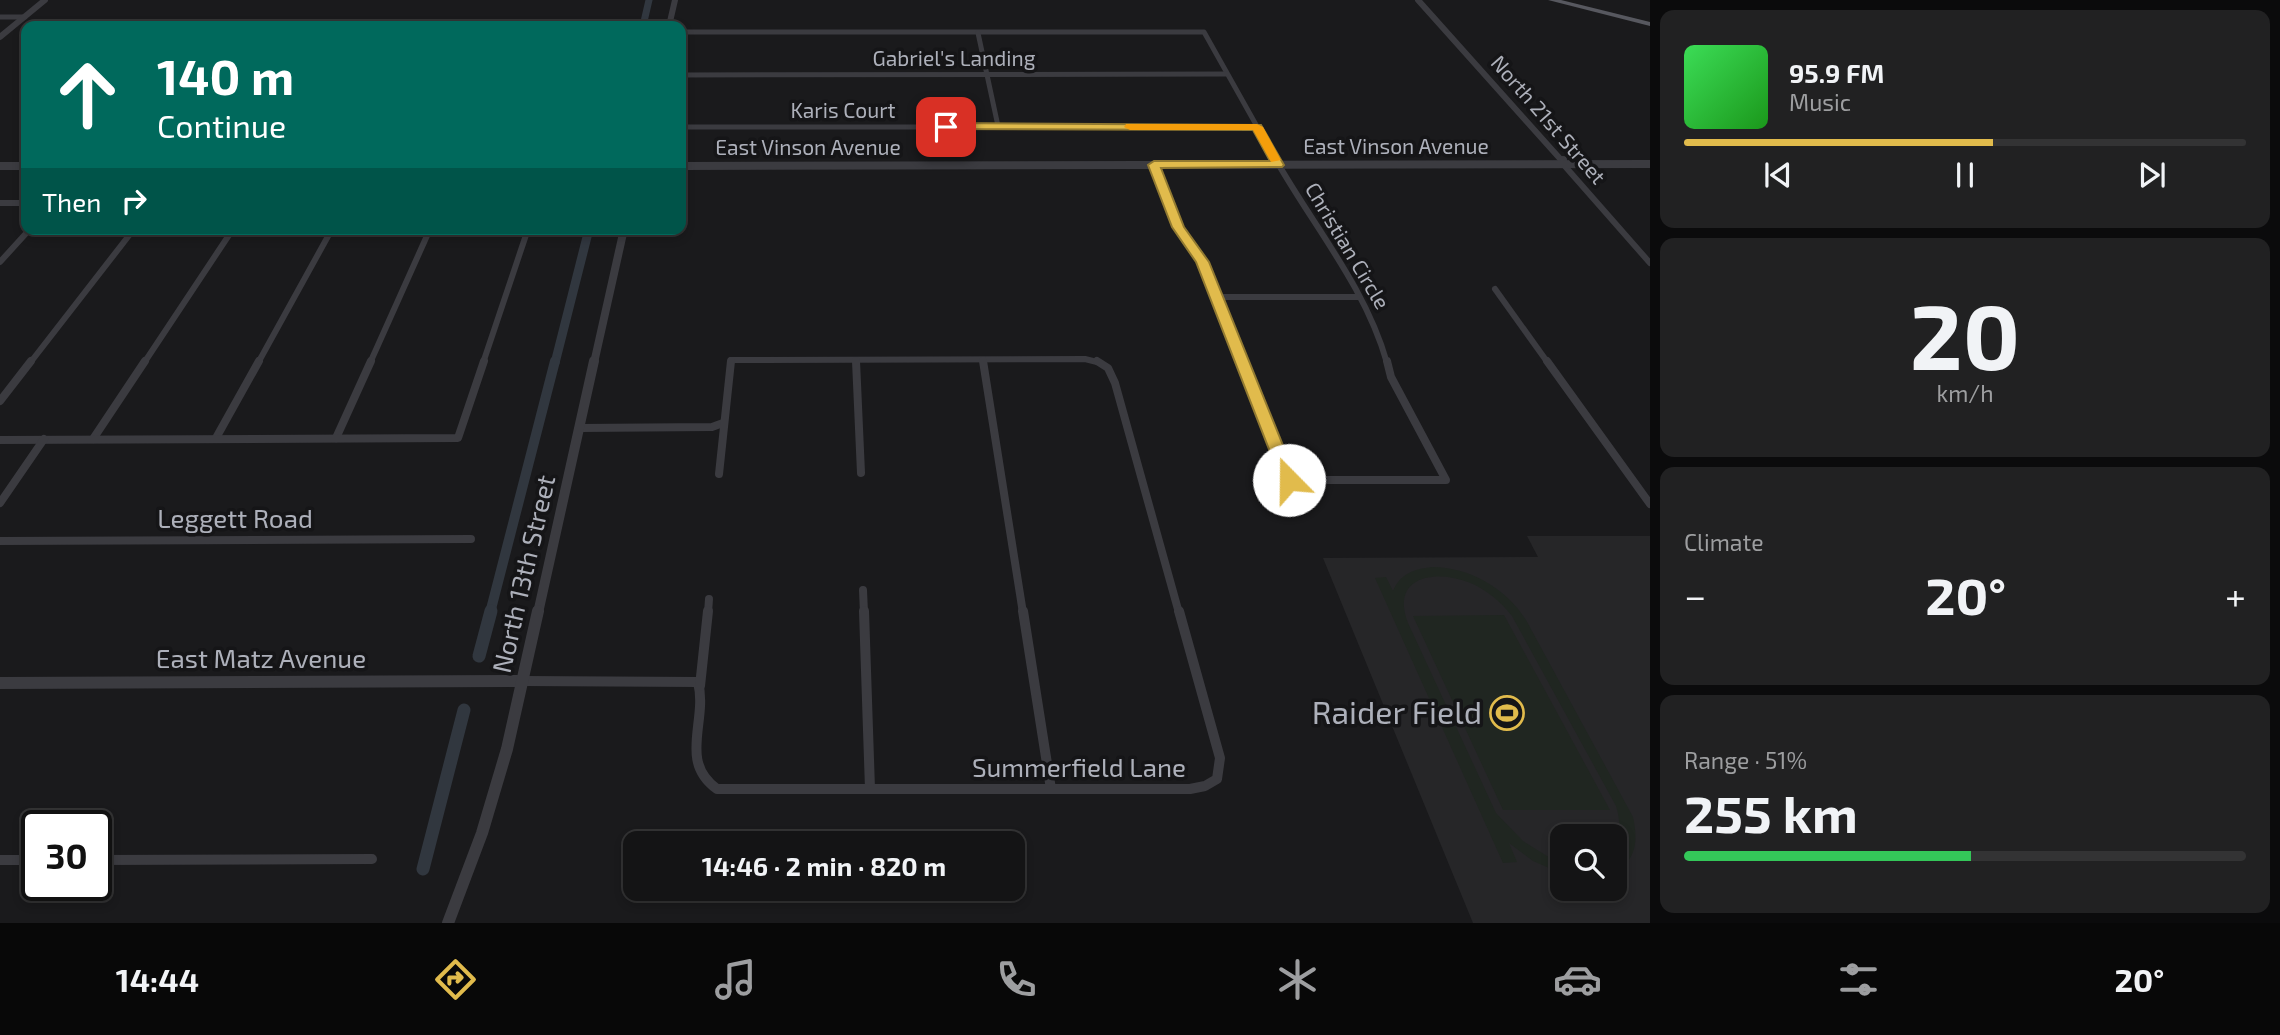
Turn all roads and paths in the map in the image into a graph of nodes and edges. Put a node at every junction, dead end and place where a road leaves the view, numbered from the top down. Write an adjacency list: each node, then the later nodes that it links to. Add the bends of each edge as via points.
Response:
1 (45, 0): 7 (street)
2 (675, 0): 9 (street)
3 (1418, 0): 20 (street, North 21st Street)
4 (1552, 0): 10 (main road)
5 (1576, 0): 8 (main road)
6 (0, 17): 7 (street)
7 (25, 17): 13 (street)
8 (1650, 18)
9 (671, 21)
10 (1650, 24)
11 (686, 32): 12 (street, Christian Circle)
12 (978, 33): 15 (street); 16 (street, Christian Circle, via 1204,32)
13 (0, 37)
14 (686, 75): 15 (street, Gabriel's Landing)
15 (987, 75): 16 (street, Gabriel's Landing); 18 (street)
16 (1227, 75): 19 (street, Christian Circle)
17 (686, 127): 18 (street, Karis Court)
18 (998, 127): 19 (street, Karis Court)
19 (1257, 127): 23 (street, Christian Circle)
20 (1563, 164): 21 (street, East Vinson Avenue); 23 (street, East Vinson Avenue); 37 (street, North 21st Street)
21 (1650, 164)
22 (1154, 165): 23 (street, East Vinson Avenue); 26 (street, East Vinson Avenue); 39 (street, via 1178,227 1198,253)
23 (1278, 165): 40 (street, Christian Circle)
24 (0, 166): 25 (street)
25 (21, 166)
26 (686, 166)
27 (0, 203): 28 (street)
28 (21, 203)
29 (25, 235): 36 (street)
30 (129, 235): 43 (street)
31 (229, 235): 49 (street)
32 (329, 235): 46 (street)
33 (427, 235): 47 (street)
34 (526, 235): 47 (street, via 458,438)
35 (623, 235): 45 (street, North 13th Street)
36 (0, 262)
37 (1650, 262)
38 (1495, 289): 54 (street)
39 (1217, 297): 40 (street); 40 (street, Christian Circle, via 1289,480 1446,480 1391,377 1378,330)
40 (1359, 297)
41 (856, 360): 42 (street); 44 (street, via 731,360); 52 (street)
42 (983, 360): 63 (street); 63 (street, Summerfield Lane, via 1092,359 1104,362 1110,370 1220,758 1217,779 1199,788)
43 (0, 401)
44 (723, 423): 45 (street, via 712,427); 51 (street)
45 (580, 428): 59 (street, North 13th Street)
46 (216, 438): 47 (street); 49 (street)
47 (336, 438)
48 (44, 439): 49 (street); 50 (street); 53 (street)
49 (93, 439)
50 (0, 440)
51 (719, 474)
52 (861, 474)
53 (0, 502)
54 (1650, 504)
55 (471, 539): 56 (street, Leggett Road)
56 (0, 541)
57 (863, 590): 62 (street)
58 (709, 599): 61 (street, Summerfield Lane)
59 (523, 681): 60 (street, East Matz Avenue); 61 (street, via 689,680); 68 (street, North 13th Street, via 482,833)
60 (0, 682)
61 (700, 686): 62 (street, Summerfield Lane, via 696,766 706,784 729,790)
62 (870, 789): 63 (street, Summerfield Lane)
63 (1051, 789)
64 (372, 859): 67 (street)
65 (0, 860): 66 (street)
66 (21, 860)
67 (112, 860)
68 (448, 923)

